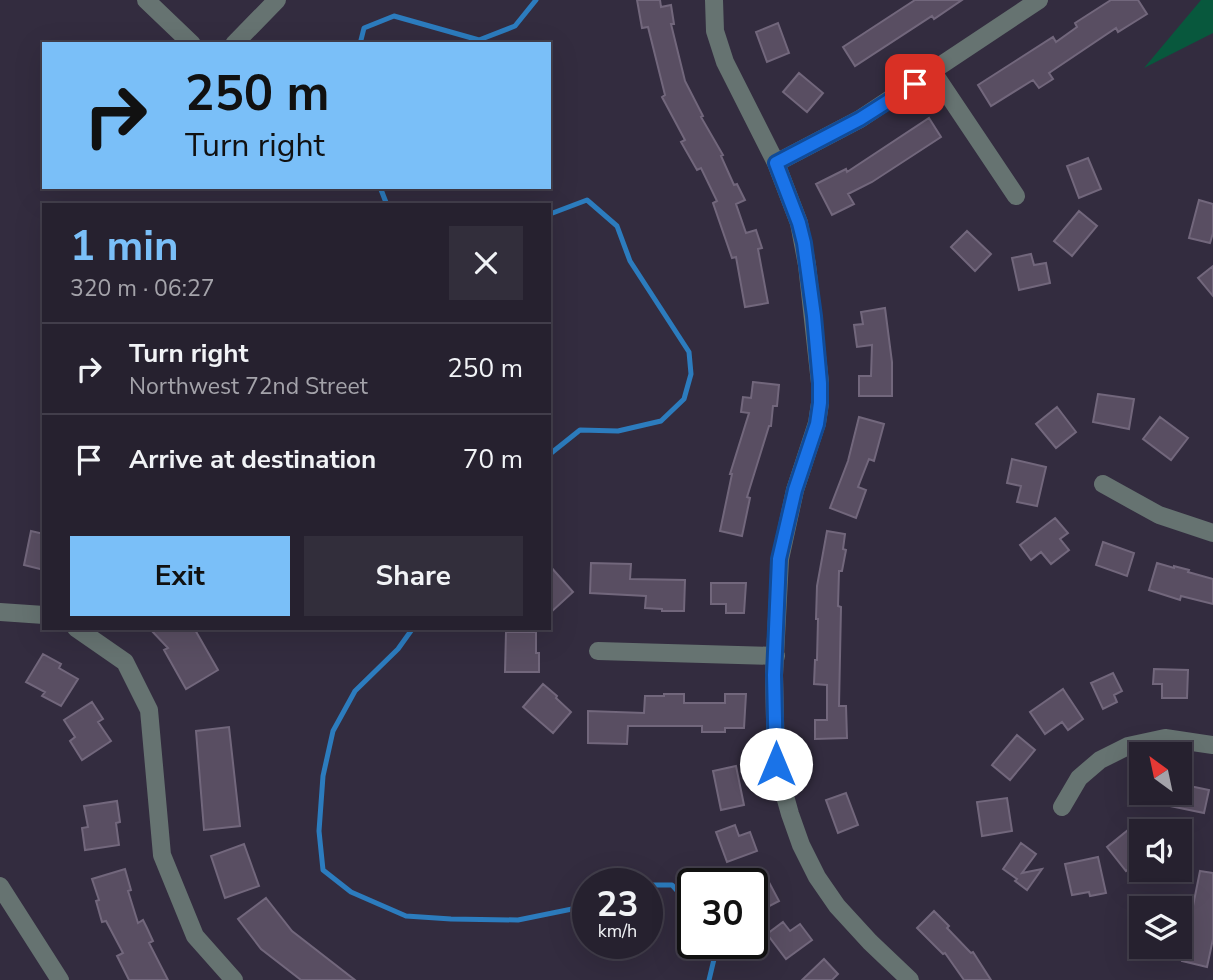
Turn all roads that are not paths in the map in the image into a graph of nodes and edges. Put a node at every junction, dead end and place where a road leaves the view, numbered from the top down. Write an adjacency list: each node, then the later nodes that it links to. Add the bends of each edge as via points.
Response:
1 (146, 0): 5 (street)
2 (277, 0): 6 (street)
3 (713, 0): 8 (street, via 725,62)
4 (1039, 0): 7 (street)
5 (190, 42)
6 (236, 42)
7 (933, 72): 8 (street, via 860,119); 9 (street)
8 (776, 163): 16 (street, via 804,243 820,403 779,559)
9 (1016, 196)
10 (1104, 484): 11 (street, via 1159,515)
11 (1213, 533)
12 (0, 612): 13 (street)
13 (42, 615)
14 (79, 630): 21 (street, via 125,663 149,710 162,855 195,936)
15 (598, 651): 16 (street)
16 (776, 656): 22 (street, via 776,764 801,845 837,906)
17 (1213, 745): 18 (street, via 1165,738 1128,746 1100,760 1079,778)
18 (1062, 807)
19 (0, 886): 20 (street)
20 (60, 980)
21 (234, 980)
22 (910, 980)

